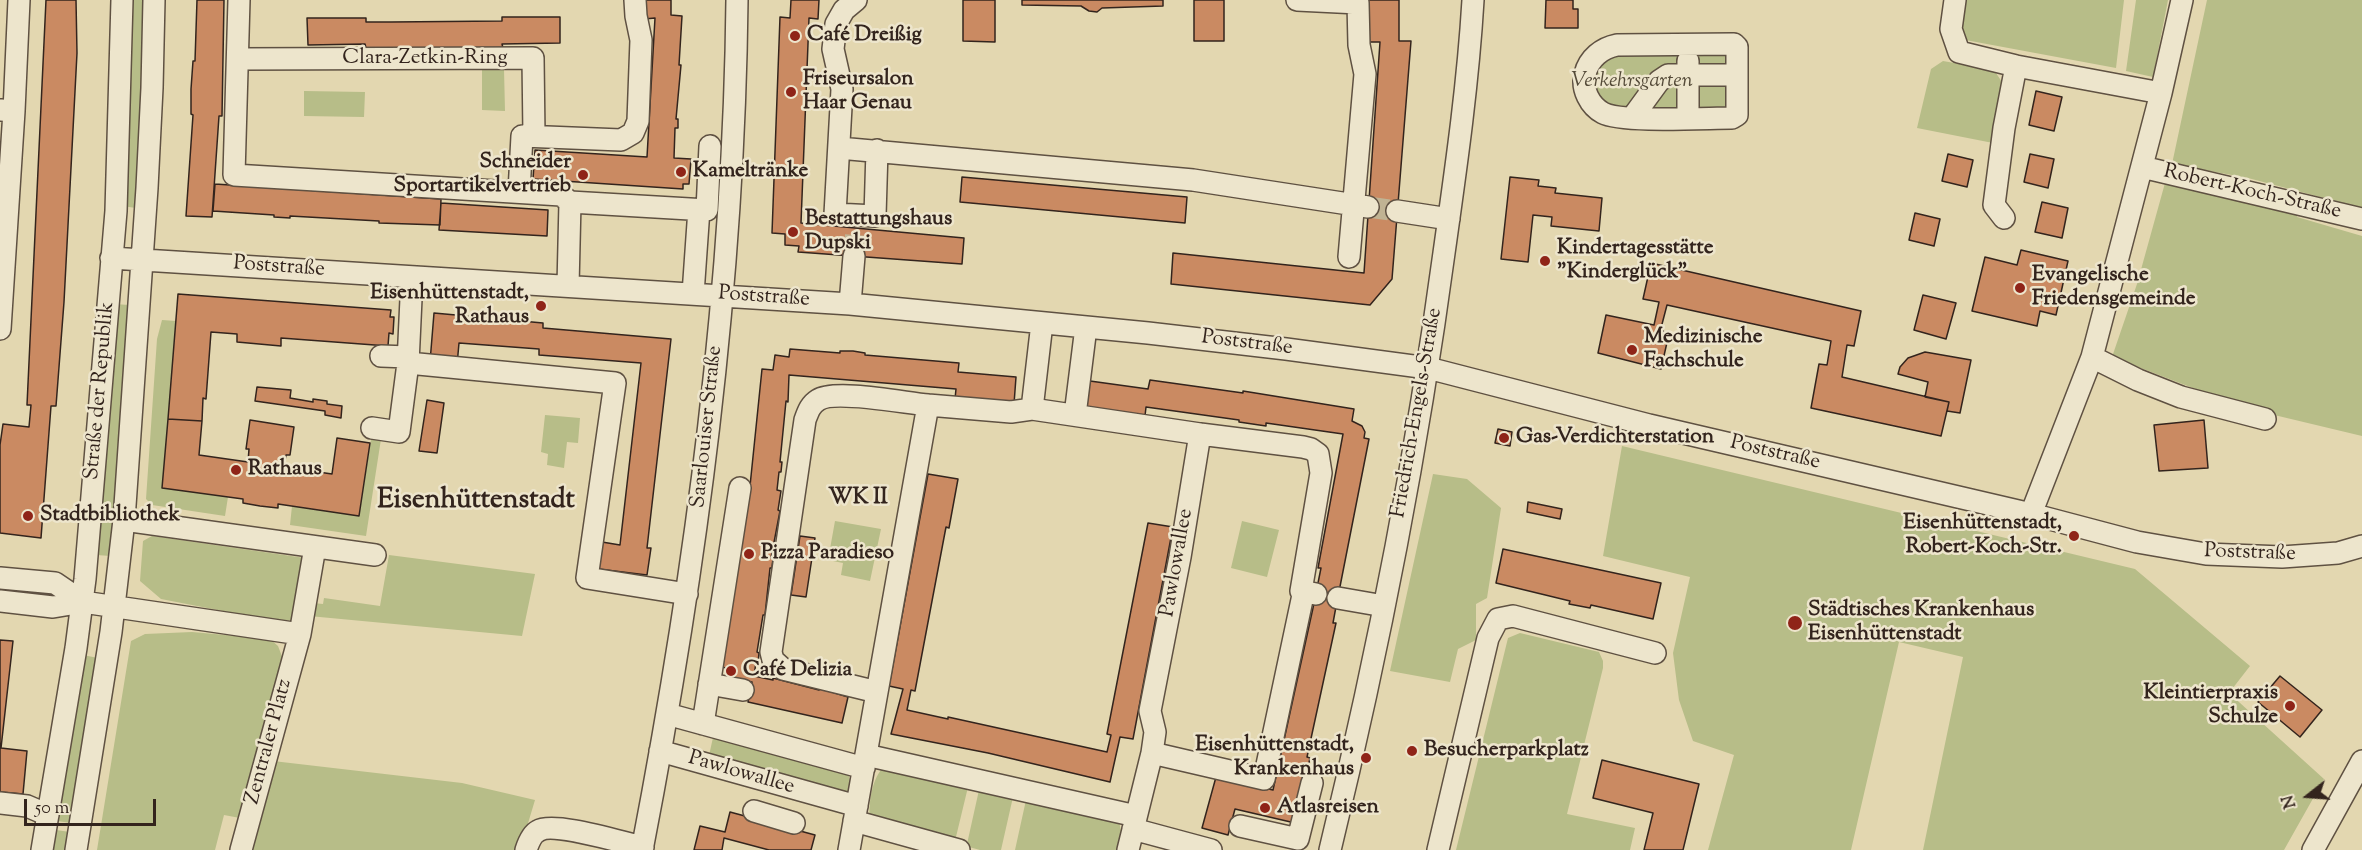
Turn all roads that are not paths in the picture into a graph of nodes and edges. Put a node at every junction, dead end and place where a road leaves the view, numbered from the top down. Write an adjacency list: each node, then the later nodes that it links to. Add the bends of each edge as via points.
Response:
1 (19, 0): 18 (street)
2 (122, 0): 37 (street, Straße der Republik)
3 (154, 0): 38 (street, Straße der Republik, via 153,88)
4 (239, 0): 13 (street)
5 (635, 0): 21 (street, via 641,40 638,121 633,133 621,140)
6 (737, 0): 42 (street, Saarlouiser Straße, via 732,168)
7 (856, 0): 23 (street, via 836,24 834,40 842,88)
8 (1298, 0): 28 (street, via 1358,3 1359,45 1365,74)
9 (1473, 0): 32 (street, Friedrich-Engels-Straße, via 1469,68)
10 (1955, 0): 14 (street, via 1951,29 1959,52)
11 (2182, 0): 17 (street, Robert-Koch-Straße)
12 (1688, 44): 15 (street); 16 (street, via 1734,44); 19 (street, via 1617,45 1601,51 1591,61 1584,80 1594,108 1615,118)
13 (238, 59): 21 (street, Clara-Zetkin-Ring, via 533,58); 26 (street, via 234,175)
14 (2016, 66): 17 (street); 31 (street, via 1994,205)
15 (1688, 75): 16 (street); 19 (street, via 1668,75 1659,81); 20 (street)
16 (1737, 75): 20 (street, via 1737,115)
17 (2161, 93): 25 (street, Robert-Koch-Straße)
18 (7, 110): 34 (street)
19 (1632, 118): 20 (street)
20 (1688, 118)
21 (534, 136): 26 (street, via 522,136)
22 (710, 146): 29 (street, via 707,210)
23 (839, 148): 24 (street); 24 (street, via 835,214 856,222 875,216)
24 (877, 150): 28 (street, via 1193,180)
25 (2142, 167): 33 (street, Robert-Koch-Straße); 48 (street, Robert-Koch-Straße)
26 (519, 192): 27 (street, via 561,195)
27 (570, 202): 29 (street); 40 (street)
28 (1362, 206): 36 (street)
29 (699, 209): 41 (street)
30 (1397, 211): 32 (street)
31 (2004, 218)
32 (1449, 219): 50 (street, Friedrich-Engels-Straße)
33 (2362, 219)
34 (3, 250): 46 (street)
35 (854, 256): 43 (street)
36 (1349, 257)
37 (111, 258): 38 (street, Poststraße); 67 (street, Straße der Republik)
38 (142, 259): 39 (street, Poststraße); 59 (street, Straße der Republik)
39 (412, 277): 40 (street, Poststraße); 49 (street)
40 (568, 286): 41 (street, Poststraße)
41 (693, 294): 42 (street, Poststraße)
42 (721, 295): 43 (street, Poststraße); 64 (street, Saarlouiser Straße, via 707,445)
43 (850, 304): 44 (street, Poststraße)
44 (1042, 323): 45 (street, Poststraße); 52 (street)
45 (1086, 327): 50 (street, Poststraße); 53 (street)
46 (0, 329)
47 (381, 356): 49 (street)
48 (2092, 357): 54 (street, via 2181,397); 58 (street, Robert-Koch-Straße)
49 (408, 360): 55 (street, via 399,432); 64 (street, via 615,383 587,578)
50 (1428, 368): 58 (street, Poststraße, via 1649,425); 68 (street, Friedrich-Engels-Straße)
51 (928, 405): 52 (street, via 1011,412); 74 (street); 74 (street, via 828,396 817,400 805,420 771,651 773,660 783,669)
52 (1032, 409): 53 (street)
53 (1074, 415): 56 (street)
54 (2265, 420)
55 (372, 428)
56 (1200, 434): 78 (street, Pawlowallee, via 1150,711 1155,732); 78 (street, via 1303,447 1318,454 1321,473 1309,592 1303,596 1264,779)
57 (740, 488): 72 (street, Saarlouiser Straße)
58 (2031, 514): 60 (street, Poststraße, via 2137,542 2206,554 2282,557 2338,554)
59 (124, 520): 61 (street); 69 (street, Straße der Republik)
60 (2362, 546)
61 (315, 547): 62 (street); 70 (street, Zentraler Platz)
62 (375, 555)
63 (0, 578): 67 (street, via 55,583)
64 (687, 594): 75 (street, Saarlouiser Straße)
65 (1338, 598): 68 (street)
66 (0, 601): 67 (street, via 53,607)
67 (83, 602): 69 (street); 84 (street, Straße der Republik)
68 (1384, 606): 98 (street, Friedrich-Engels-Straße)
69 (115, 608): 70 (street); 91 (street, Straße der Republik)
70 (300, 633): 92 (street, Zentraler Platz)
71 (1656, 653): 99 (street, via 1513,616 1498,619 1488,638)
72 (709, 684): 73 (street); 76 (street, Saarlouiser Straße)
73 (742, 690)
74 (877, 692): 80 (street)
75 (667, 714): 76 (street, Pawlowallee); 77 (street, Saarlouiser Straße)
76 (703, 724): 80 (street, Pawlowallee)
77 (660, 751): 85 (street, Pawlowallee); 89 (street, Saarlouiser Straße)
78 (1152, 753): 86 (street, Pawlowallee)
79 (2362, 761): 100 (street)
80 (865, 762): 85 (street); 86 (street, Pawlowallee)
81 (1312, 783): 88 (street, via 1298,839)
82 (0, 803): 84 (street, via 27,806)
83 (754, 812): 87 (street)
84 (48, 814): 90 (street, Straße der Republik)
85 (856, 814): 94 (street); 95 (street, Pawlowallee)
86 (1135, 822): 96 (street, Pawlowallee); 97 (street, Pawlowallee)
87 (794, 823)
88 (1240, 826)
89 (643, 849): 93 (street, via 554,827 538,831)
90 (42, 850)
91 (76, 850)
92 (241, 850)
93 (526, 850)
94 (849, 850)
95 (959, 850)
96 (1128, 850)
97 (1211, 850)
98 (1330, 850)
99 (1438, 850)
100 (2313, 850)

